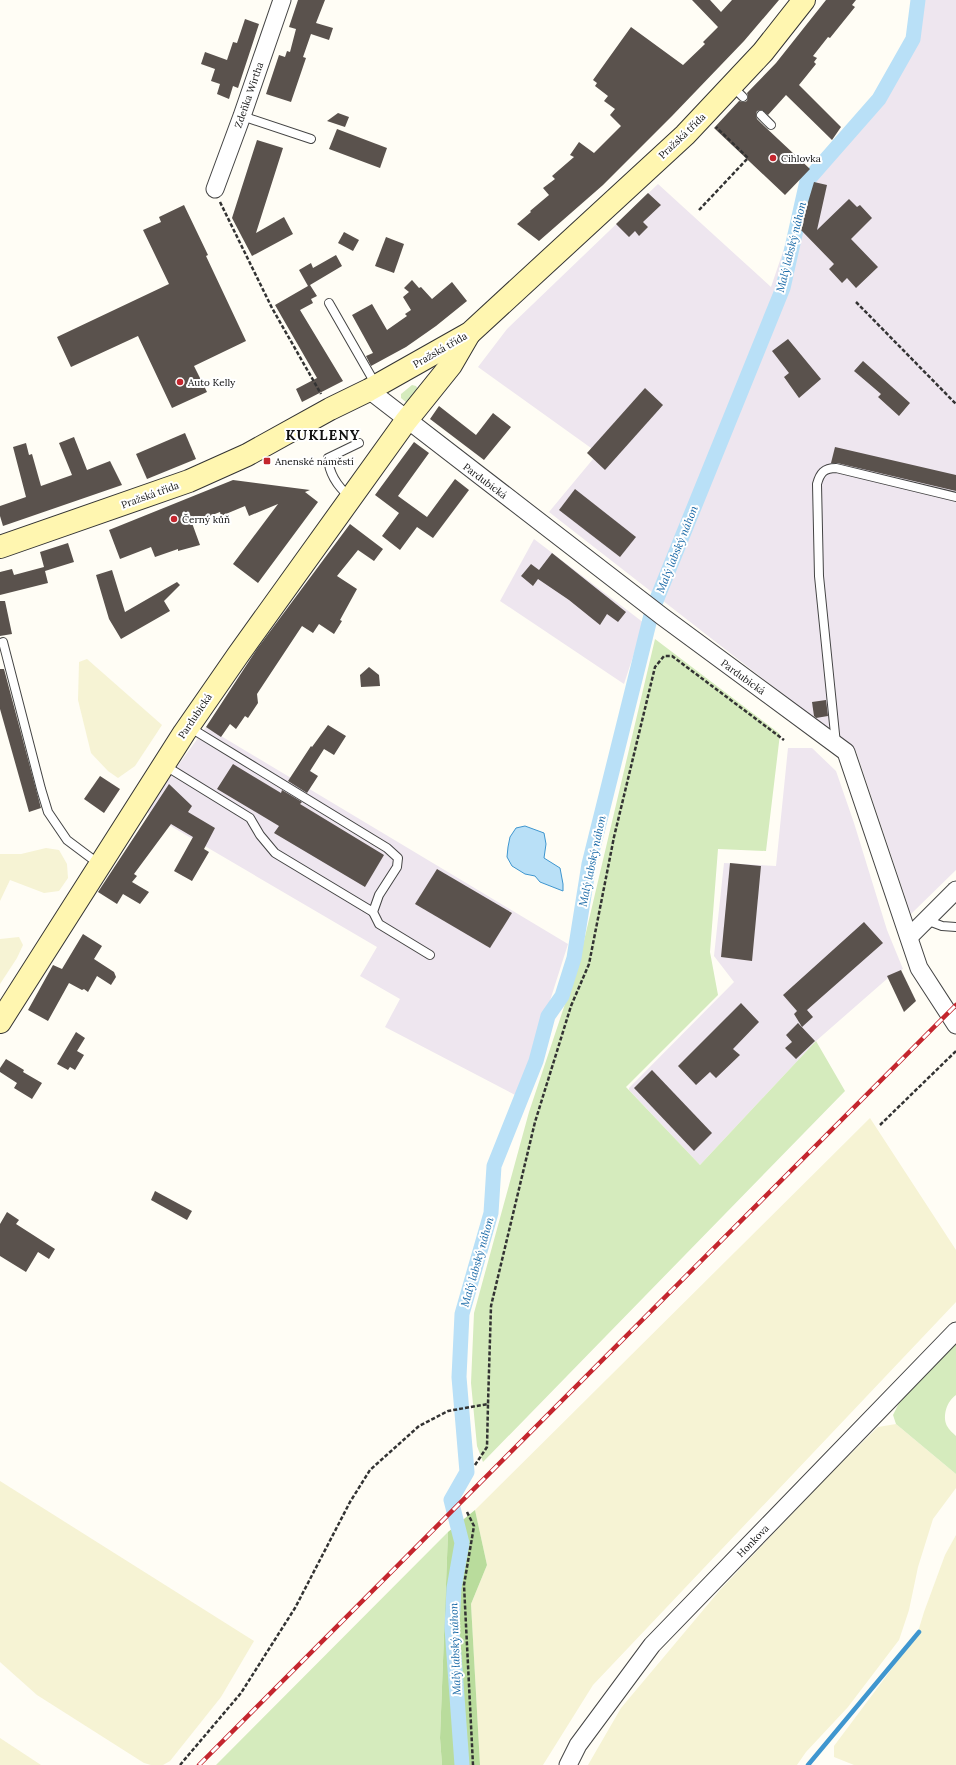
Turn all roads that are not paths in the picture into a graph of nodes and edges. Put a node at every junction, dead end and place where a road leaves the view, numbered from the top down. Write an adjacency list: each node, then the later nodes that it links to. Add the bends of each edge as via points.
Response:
1 (282, 0): 4 (street, Zdeňka Wirtha)
2 (804, 0): 9 (street, Pražská třída, via 763,52 737,91 685,135)
3 (761, 115): 5 (lane)
4 (242, 116): 6 (lane); 7 (street, Zdeňka Wirtha)
5 (771, 125)
6 (311, 139)
7 (214, 189)
8 (329, 303): 10 (lane)
9 (470, 333): 10 (street, Pražská třída); 11 (street, Pardubická, via 451,365)
10 (373, 388): 11 (street, Pardubická); 15 (street, Pražská třída, via 247,455 189,481)
11 (406, 421): 14 (street, Pardubická); 18 (street, Pardubická)
12 (359, 443): 14 (lane, via 328,458 329,467 340,490)
13 (956, 497): 18 (lane, via 836,468 827,468 820,474 817,484 818,576)
14 (350, 498): 17 (street, Pardubická)
15 (0, 547)
16 (3, 642): 20 (lane, via 48,812 67,840)
17 (188, 726): 19 (street, Pardubická); 22 (lane, via 387,848 398,858 397,867 379,895)
18 (836, 745): 25 (street, Pardubická, via 846,752)
19 (163, 764): 20 (street, Pardubická); 22 (lane, via 250,818 275,853)
20 (99, 864): 27 (street, Pardubická)
21 (956, 890): 23 (street)
22 (372, 912): 26 (lane, via 379,924)
23 (926, 920): 24 (lane, via 942,926); 25 (street)
24 (956, 927)
25 (909, 937): 28 (street, Pardubická, via 919,968)
26 (430, 955)
27 (0, 1022)
28 (956, 1025)
29 (956, 1331): 30 (street, Honkova, via 652,1645 578,1745)
30 (568, 1765)

